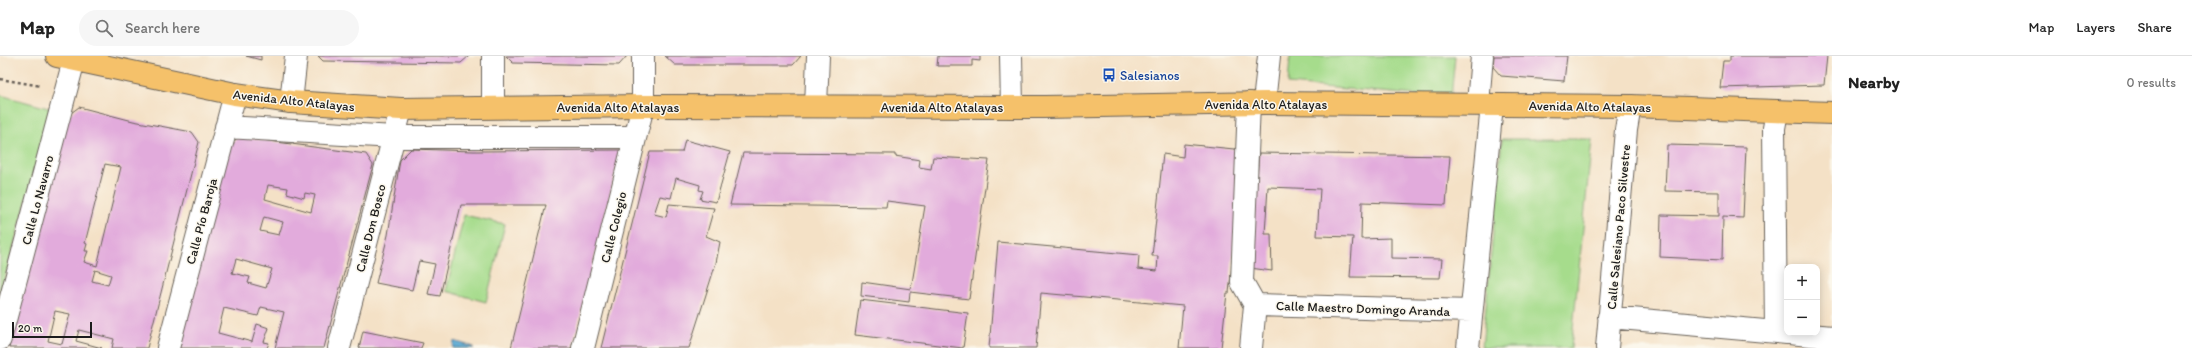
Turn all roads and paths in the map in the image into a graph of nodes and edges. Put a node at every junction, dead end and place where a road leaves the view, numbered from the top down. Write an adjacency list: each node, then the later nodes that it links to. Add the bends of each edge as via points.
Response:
1 (296, 56): 12 (street)
2 (493, 56): 19 (street)
3 (643, 56): 15 (street, Calle Colegio)
4 (818, 56): 16 (street)
5 (1011, 56): 18 (street)
6 (1269, 56): 13 (street)
7 (1482, 56): 14 (street)
8 (65, 58): 10 (street, Calle Lo Navarro); 11 (main road, Avenida Alto Atalayas)
9 (0, 79): 10 (path)
10 (66, 91): 32 (street, Calle Lo Navarro)
11 (235, 94): 12 (main road, Avenida Alto Atalayas); 23 (street, Calle Pío Baroja)
12 (291, 102): 20 (main road, Avenida Alto Atalayas)
13 (1257, 103): 14 (main road, Avenida Alto Atalayas); 18 (main road, Avenida Alto Atalayas); 26 (street, via 1242,282)
14 (1485, 105): 17 (main road, Avenida Alto Atalayas); 27 (street)
15 (643, 106): 16 (main road, Avenida Alto Atalayas); 19 (main road, Avenida Alto Atalayas); 25 (street, Calle Colegio)
16 (816, 106): 18 (main road, Avenida Alto Atalayas)
17 (1630, 106): 21 (main road, Avenida Alto Atalayas); 28 (street, Calle Salesiano Paco Silvestre)
18 (1012, 107)
19 (493, 108): 20 (main road, Avenida Alto Atalayas)
20 (401, 109): 24 (street, Calle Don Bosco)
21 (1777, 112): 22 (main road, Avenida Alto Atalayas); 29 (street, via 1774,128)
22 (1832, 113)
23 (226, 128): 24 (street); 33 (street, Calle Pío Baroja)
24 (394, 137): 25 (street); 34 (street, Calle Don Bosco)
25 (635, 138): 35 (street, Calle Colegio)
26 (1255, 305): 27 (street, Calle Maestro Domingo Aranda); 36 (street)
27 (1471, 311): 37 (street)
28 (1610, 317): 29 (street); 38 (street, Calle Salesiano Paco Silvestre)
29 (1784, 333)
30 (1820, 336): 31 (street)
31 (1832, 337)
32 (0, 339)
33 (168, 348)
34 (339, 348)
35 (583, 348)
36 (1251, 348)
37 (1468, 348)
38 (1607, 348)

